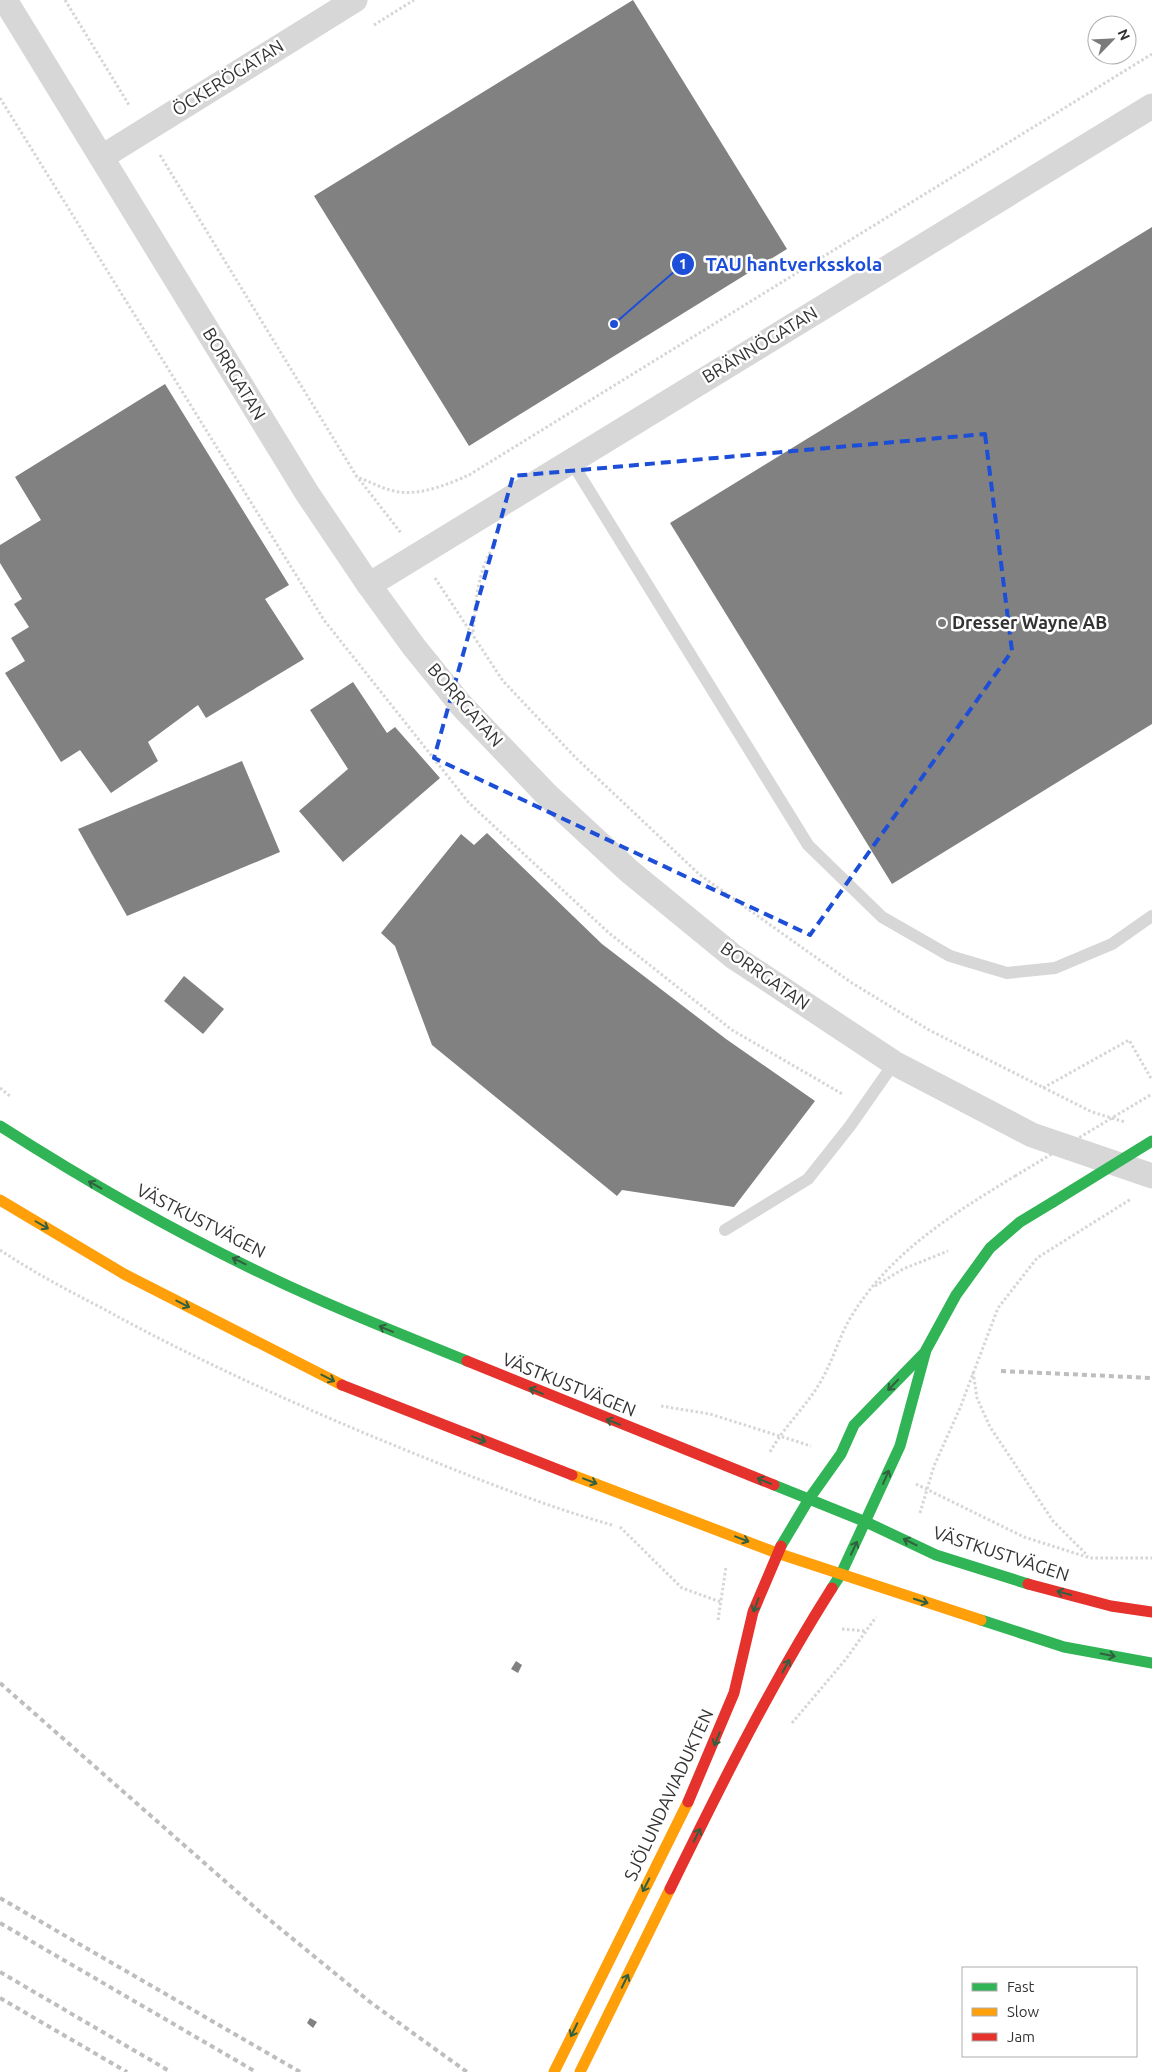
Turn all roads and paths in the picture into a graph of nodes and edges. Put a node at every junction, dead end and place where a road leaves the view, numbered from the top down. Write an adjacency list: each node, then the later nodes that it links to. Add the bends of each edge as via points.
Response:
1 (5, 0): 7 (street, BORRGATAN)
2 (65, 0): 6 (path)
3 (356, 0): 6 (street, ÖCKERÖGATAN)
4 (1152, 54): 9 (path, via 469,475 444,486 413,492 391,491)
5 (1152, 106): 8 (street, BRÄNNÖGATAN)
6 (144, 130): 7 (street, ÖCKERÖGATAN); 9 (path)
7 (102, 156): 11 (street, BORRGATAN, via 307,493)
8 (571, 461): 10 (street, BRÄNNÖGATAN); 12 (lane, via 808,845 882,917 950,956 1007,973 1055,968 1112,944)
9 (357, 477): 10 (path)
10 (419, 555): 11 (street, BRÄNNÖGATAN); 16 (path, via 503,681 575,757 700,875 852,983 929,1030)
11 (369, 585): 13 (street, BORRGATAN, via 461,704 547,795 629,871 734,957)
12 (1152, 916)
13 (894, 1063): 22 (street, BORRGATAN, via 1032,1135); 25 (lane, via 808,1179)
14 (1152, 1080): 16 (path, via 1129,1040)
15 (0, 1088): 18 (path)
16 (1043, 1088): 19 (path, via 1092,1112)
17 (1152, 1094): 27 (path, bridge, via 954,1214 906,1249)
18 (13, 1098)
19 (1126, 1122)
20 (0, 1126): 31 (main road, VÄSTKUSTVÄGEN, one-way to 20, via 312,1297 175,1230 80,1177)
21 (1152, 1141): 28 (main road, bridge, via 1020,1222 990,1248 956,1295)
22 (1152, 1176)
23 (1136, 1196): 29 (path, via 1037,1258 998,1308)
24 (0, 1200): 34 (main road, one-way to 34, via 124,1274 355,1392)
25 (725, 1230)
26 (957, 1248): 27 (path, via 903,1269)
27 (870, 1289): 30 (path, via 848,1322 821,1382 778,1436 710,1414)
28 (926, 1350): 31 (main road, SJÖLUNDAVIADUKTEN, one-way to 31, via 854,1425 841,1454); 32 (main road, one-way to 28, via 900,1446)
29 (973, 1372): 35 (path, via 983,1414 1053,1521); 35 (path, via 927,1488 1024,1537)
30 (658, 1405)
31 (809, 1499): 32 (main road, VÄSTKUSTVÄGEN); 34 (main road, SJÖLUNDAVIADUKTEN)
32 (866, 1522): 37 (main road, one-way to 32); 39 (main road, VÄSTKUSTVÄGEN, one-way to 32, via 1111,1606 936,1555)
33 (620, 1528): 38 (path, via 682,1588)
34 (777, 1553): 37 (main road); 43 (main road, SJÖLUNDAVIADUKTEN, one-way to 43, via 753,1612 734,1693 702,1776)
35 (1090, 1558): 36 (path)
36 (1152, 1558)
37 (841, 1574): 41 (main road, one-way to 41, via 1064,1647); 44 (main road, one-way to 37, via 720,1786 808,1626)
38 (719, 1601)
39 (1152, 1612)
40 (866, 1631): 42 (path)
41 (1152, 1664)
42 (792, 1723)
43 (554, 2072)
44 (580, 2072)

